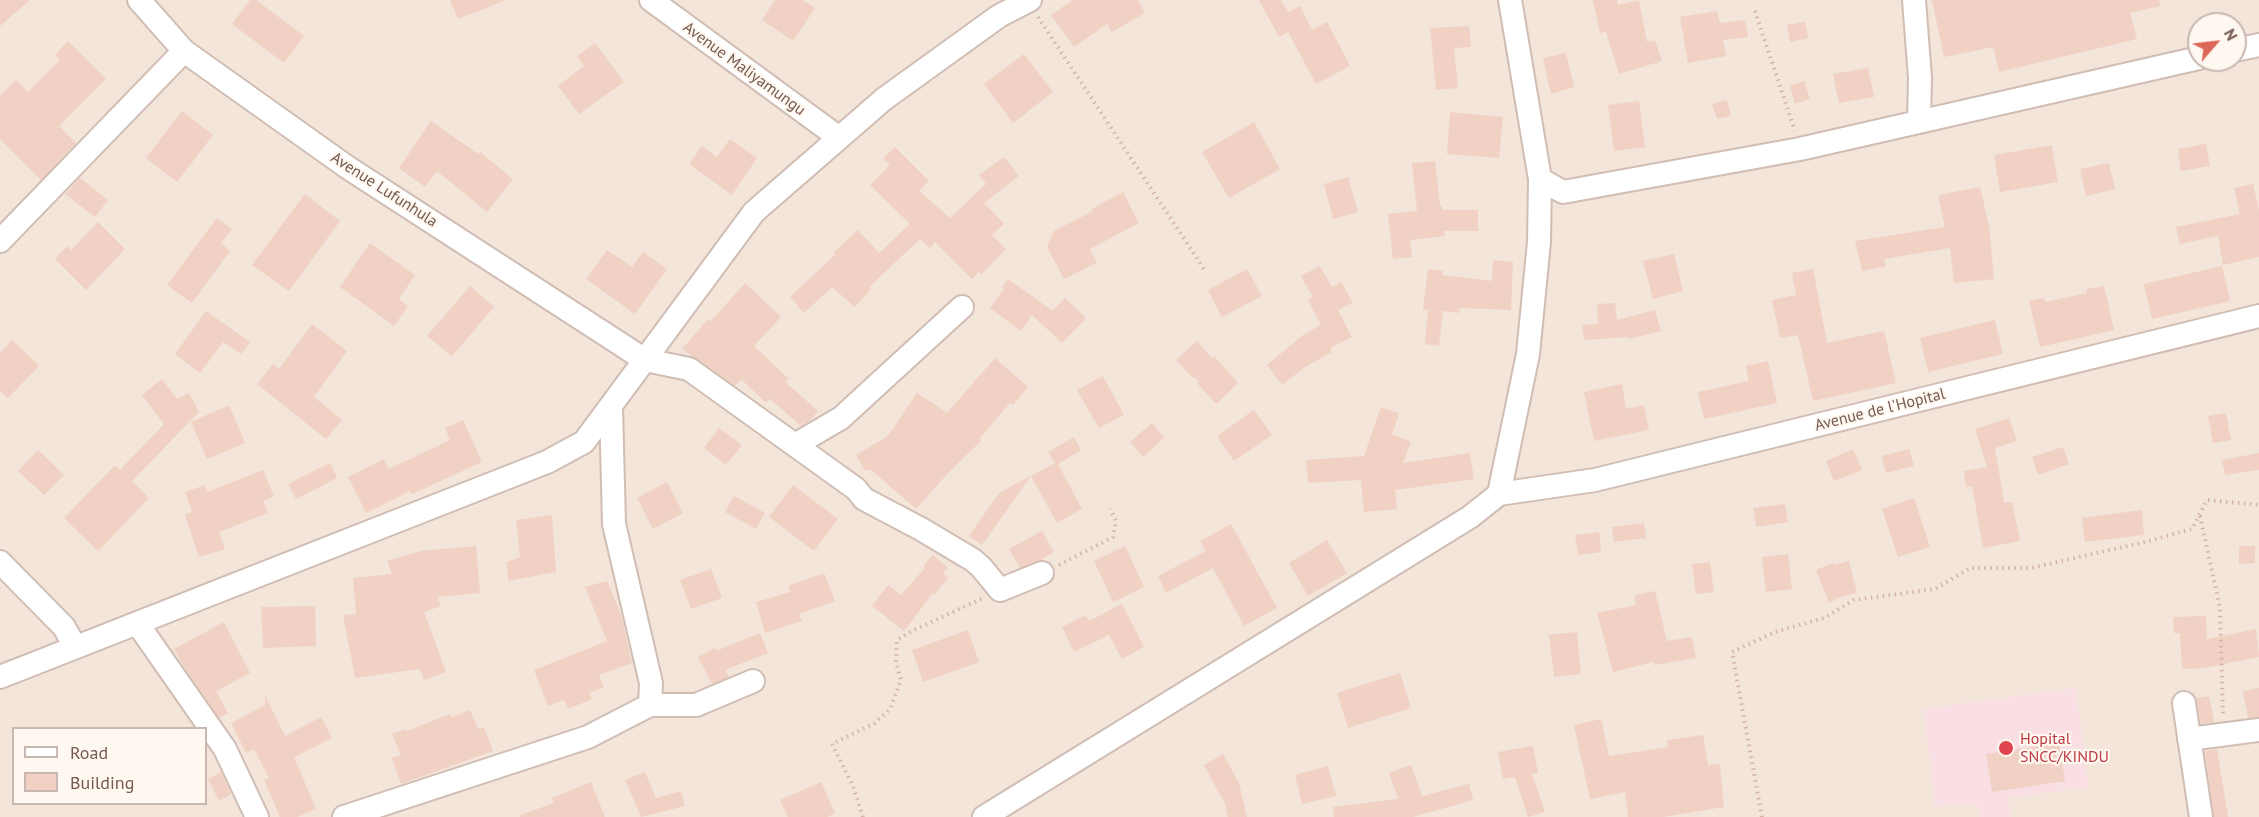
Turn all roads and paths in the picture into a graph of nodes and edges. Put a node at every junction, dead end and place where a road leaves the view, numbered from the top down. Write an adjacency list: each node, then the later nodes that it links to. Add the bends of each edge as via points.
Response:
1 (139, 0): 7 (street, Avenue Lufunhula)
2 (651, 0): 10 (street, Avenue Maliyamungu)
3 (1510, 0): 12 (street)
4 (1914, 0): 9 (street, via 1920,78)
5 (1029, 1): 10 (street, via 999,16); 14 (path)
6 (1755, 11): 11 (path)
7 (184, 51): 13 (street); 17 (street, Avenue Lufunhula, via 347,167)
8 (2187, 61): 9 (street)
9 (1918, 122): 11 (street)
10 (838, 137): 17 (street, via 754,212)
11 (1800, 149): 12 (street, via 1563,192)
12 (1540, 179): 20 (street, via 1539,242 1528,354)
13 (0, 242)
14 (1204, 269)
15 (962, 307): 19 (street, via 841,418)
16 (2259, 316): 20 (street, Avenue de l'Hopital, via 1595,480)
17 (645, 360): 18 (street); 19 (street, via 689,369)
18 (611, 406): 27 (street, via 584,442 547,462); 32 (street, via 614,524 651,683)
19 (795, 445): 26 (street, via 864,499 973,560)
20 (1499, 494): 39 (street, via 1470,517)
21 (2259, 505): 23 (path, via 2207,500)
22 (1110, 509): 25 (path, via 1116,521 1113,537)
23 (2199, 515): 34 (path, via 2220,608); 40 (path, via 2192,529 2141,543 2031,568 1970,568 1935,590 1854,600 1824,618 1775,632 1732,652)
24 (0, 562): 28 (street, via 64,627)
25 (1042, 573): 26 (street)
26 (1000, 590): 38 (path, via 897,640 896,662 901,680 890,710 875,723 832,744)
27 (137, 623): 28 (street); 36 (street, via 225,749)
28 (75, 647): 29 (street)
29 (0, 677)
30 (753, 681): 32 (street, via 696,705)
31 (2184, 703): 35 (street)
32 (650, 705): 37 (street, via 594,735)
33 (2259, 730): 34 (street)
34 (2224, 735): 35 (street)
35 (2189, 739): 41 (street)
36 (257, 817)
37 (344, 817)
38 (863, 817)
39 (984, 817)
40 (1762, 817)
41 (2201, 817)

